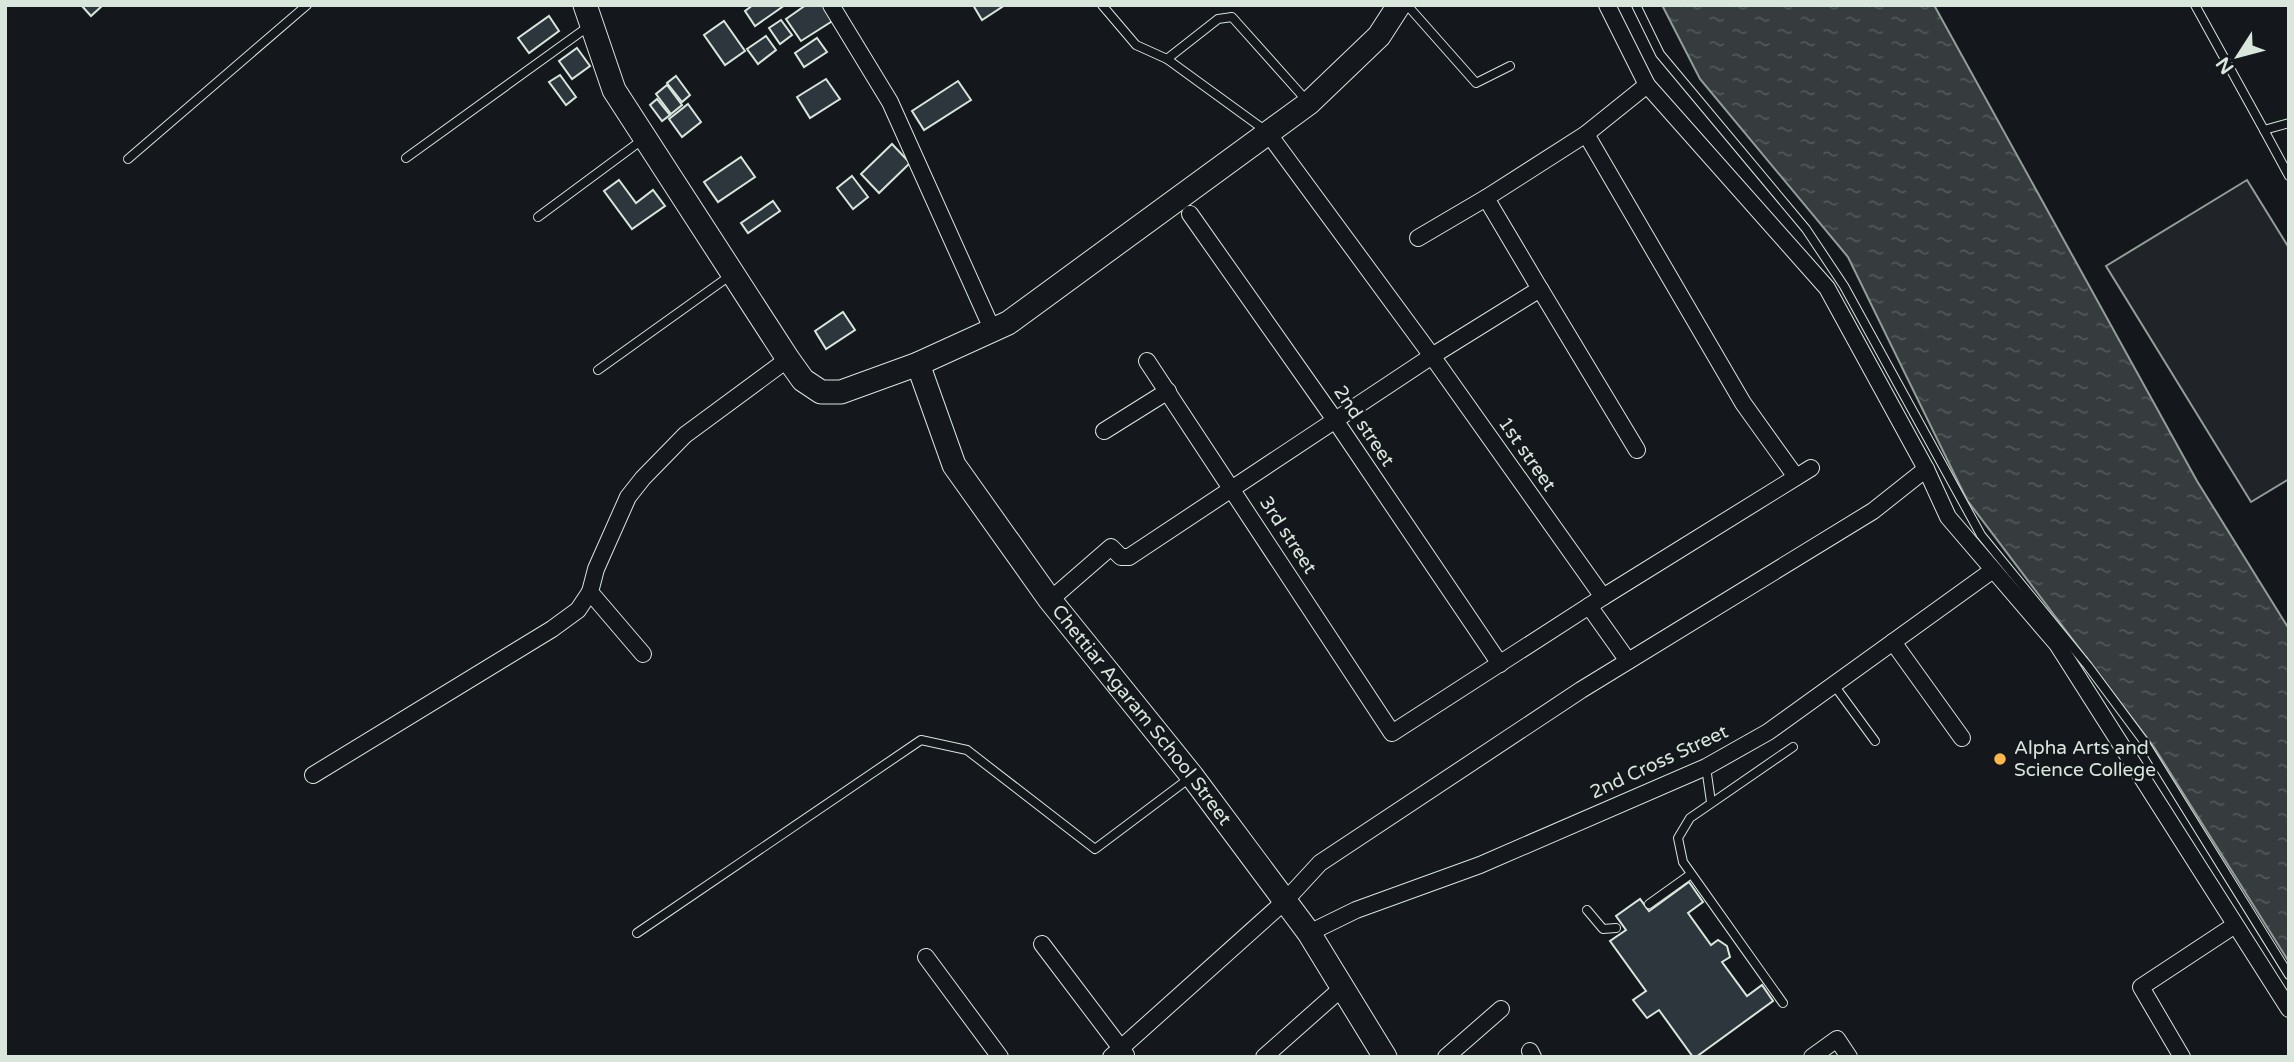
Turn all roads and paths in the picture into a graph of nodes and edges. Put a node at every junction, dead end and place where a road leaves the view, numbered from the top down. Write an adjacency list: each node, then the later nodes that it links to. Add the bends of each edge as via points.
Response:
1 (307, 5): 20 (lane)
2 (831, 5): 28 (street, via 890,102)
3 (1102, 5): 10 (lane, via 1136,45)
4 (1399, 5): 13 (street, via 1379,36)
5 (1407, 5): 11 (lane, via 1476,83)
6 (1607, 5): 12 (street)
7 (1636, 5): 68 (lane, via 1660,54 1806,229 1844,286 1981,535 2143,740)
8 (2195, 5): 15 (lane)
9 (588, 15): 18 (street, via 614,90); 19 (lane)
10 (1167, 59): 13 (lane, via 1218,19 1233,17); 16 (lane)
11 (1510, 66)
12 (1647, 85): 17 (street); 39 (street, via 1827,288)
13 (1309, 103): 16 (street)
14 (2289, 123): 15 (lane)
15 (2264, 130): 21 (lane)
16 (1268, 133): 28 (street); 29 (street, 1st street)
17 (1586, 134): 22 (street); 40 (street, via 1743,402)
18 (643, 139): 24 (lane); 26 (street)
19 (406, 158)
20 (128, 159)
21 (2289, 176)
22 (1486, 198): 25 (street); 27 (street)
23 (1190, 214): 35 (street, 2nd street)
24 (538, 217)
25 (1418, 238)
26 (733, 274): 30 (street); 33 (lane)
27 (1540, 289): 29 (street); 37 (street)
28 (993, 331): 32 (street)
29 (1432, 356): 35 (street); 45 (street, 1st street)
30 (788, 359): 32 (street, via 803,380 821,392 841,392); 43 (street, via 685,435 643,478 628,497)
31 (1147, 361): 34 (street, 3rd street)
32 (918, 364): 44 (street, Chettiar Agaram School Street, via 954,464)
33 (598, 370)
34 (1168, 391): 36 (street); 41 (street, 3rd street)
35 (1335, 420): 41 (street); 49 (street, 2nd street)
36 (1104, 431)
37 (1637, 450)
38 (1811, 468): 40 (street)
39 (1926, 469): 42 (street, via 1948,517); 48 (street, via 1873,511)
40 (1796, 477): 45 (street)
41 (1233, 488): 44 (street, via 1129,557 1121,557 1111,547); 49 (street, 3rd street, via 1392,733)
42 (1993, 570): 46 (street, 2nd Cross Street); 62 (street, via 2057,644)
43 (590, 593): 47 (street); 55 (street, via 578,610 552,629)
44 (1050, 600): 56 (street, Chettiar Agaram School Street)
45 (1596, 602): 48 (street, 1st street); 49 (street)
46 (1893, 642): 50 (street, 2nd Cross Street); 51 (street)
47 (643, 654)
48 (1628, 661): 59 (street, via 1320,863)
49 (1500, 664)
50 (1834, 685): 52 (lane); 54 (street, 2nd Cross Street, via 1768,732)
51 (1962, 738)
52 (1875, 741)
53 (1793, 747): 57 (lane)
54 (1706, 767): 57 (lane); 65 (street, 2nd Cross Street, via 1480,865 1356,909)
55 (313, 775)
56 (1192, 776): 59 (street, Chettiar Agaram School Street); 64 (lane, via 1095,849 967,750 921,740)
57 (1711, 803): 58 (lane, via 1690,818 1678,838)
58 (1691, 874): 60 (lane); 70 (lane)
59 (1286, 901): 65 (street, Chettiar Agaram School Street); 73 (street)
60 (1649, 904)
61 (1587, 910): 63 (lane, via 1603,929)
62 (2235, 925): 72 (street); 80 (street, via 2141,987)
63 (1616, 928)
64 (637, 933)
65 (1309, 933): 69 (street, Chettiar Agaram School Street)
66 (1042, 944): 73 (street)
67 (926, 957): 74 (street)
68 (2289, 975)
69 (1342, 988): 75 (street); 76 (street, Chettiar Agaram School Street)
70 (1783, 1003)
71 (1502, 1009): 77 (street)
72 (2289, 1010)
73 (1120, 1054)
74 (1000, 1057)
75 (1264, 1057)
76 (1385, 1057)
77 (1446, 1057)
78 (1812, 1057): 79 (street, via 1837,1039)
79 (1849, 1057)
80 (2182, 1057)

